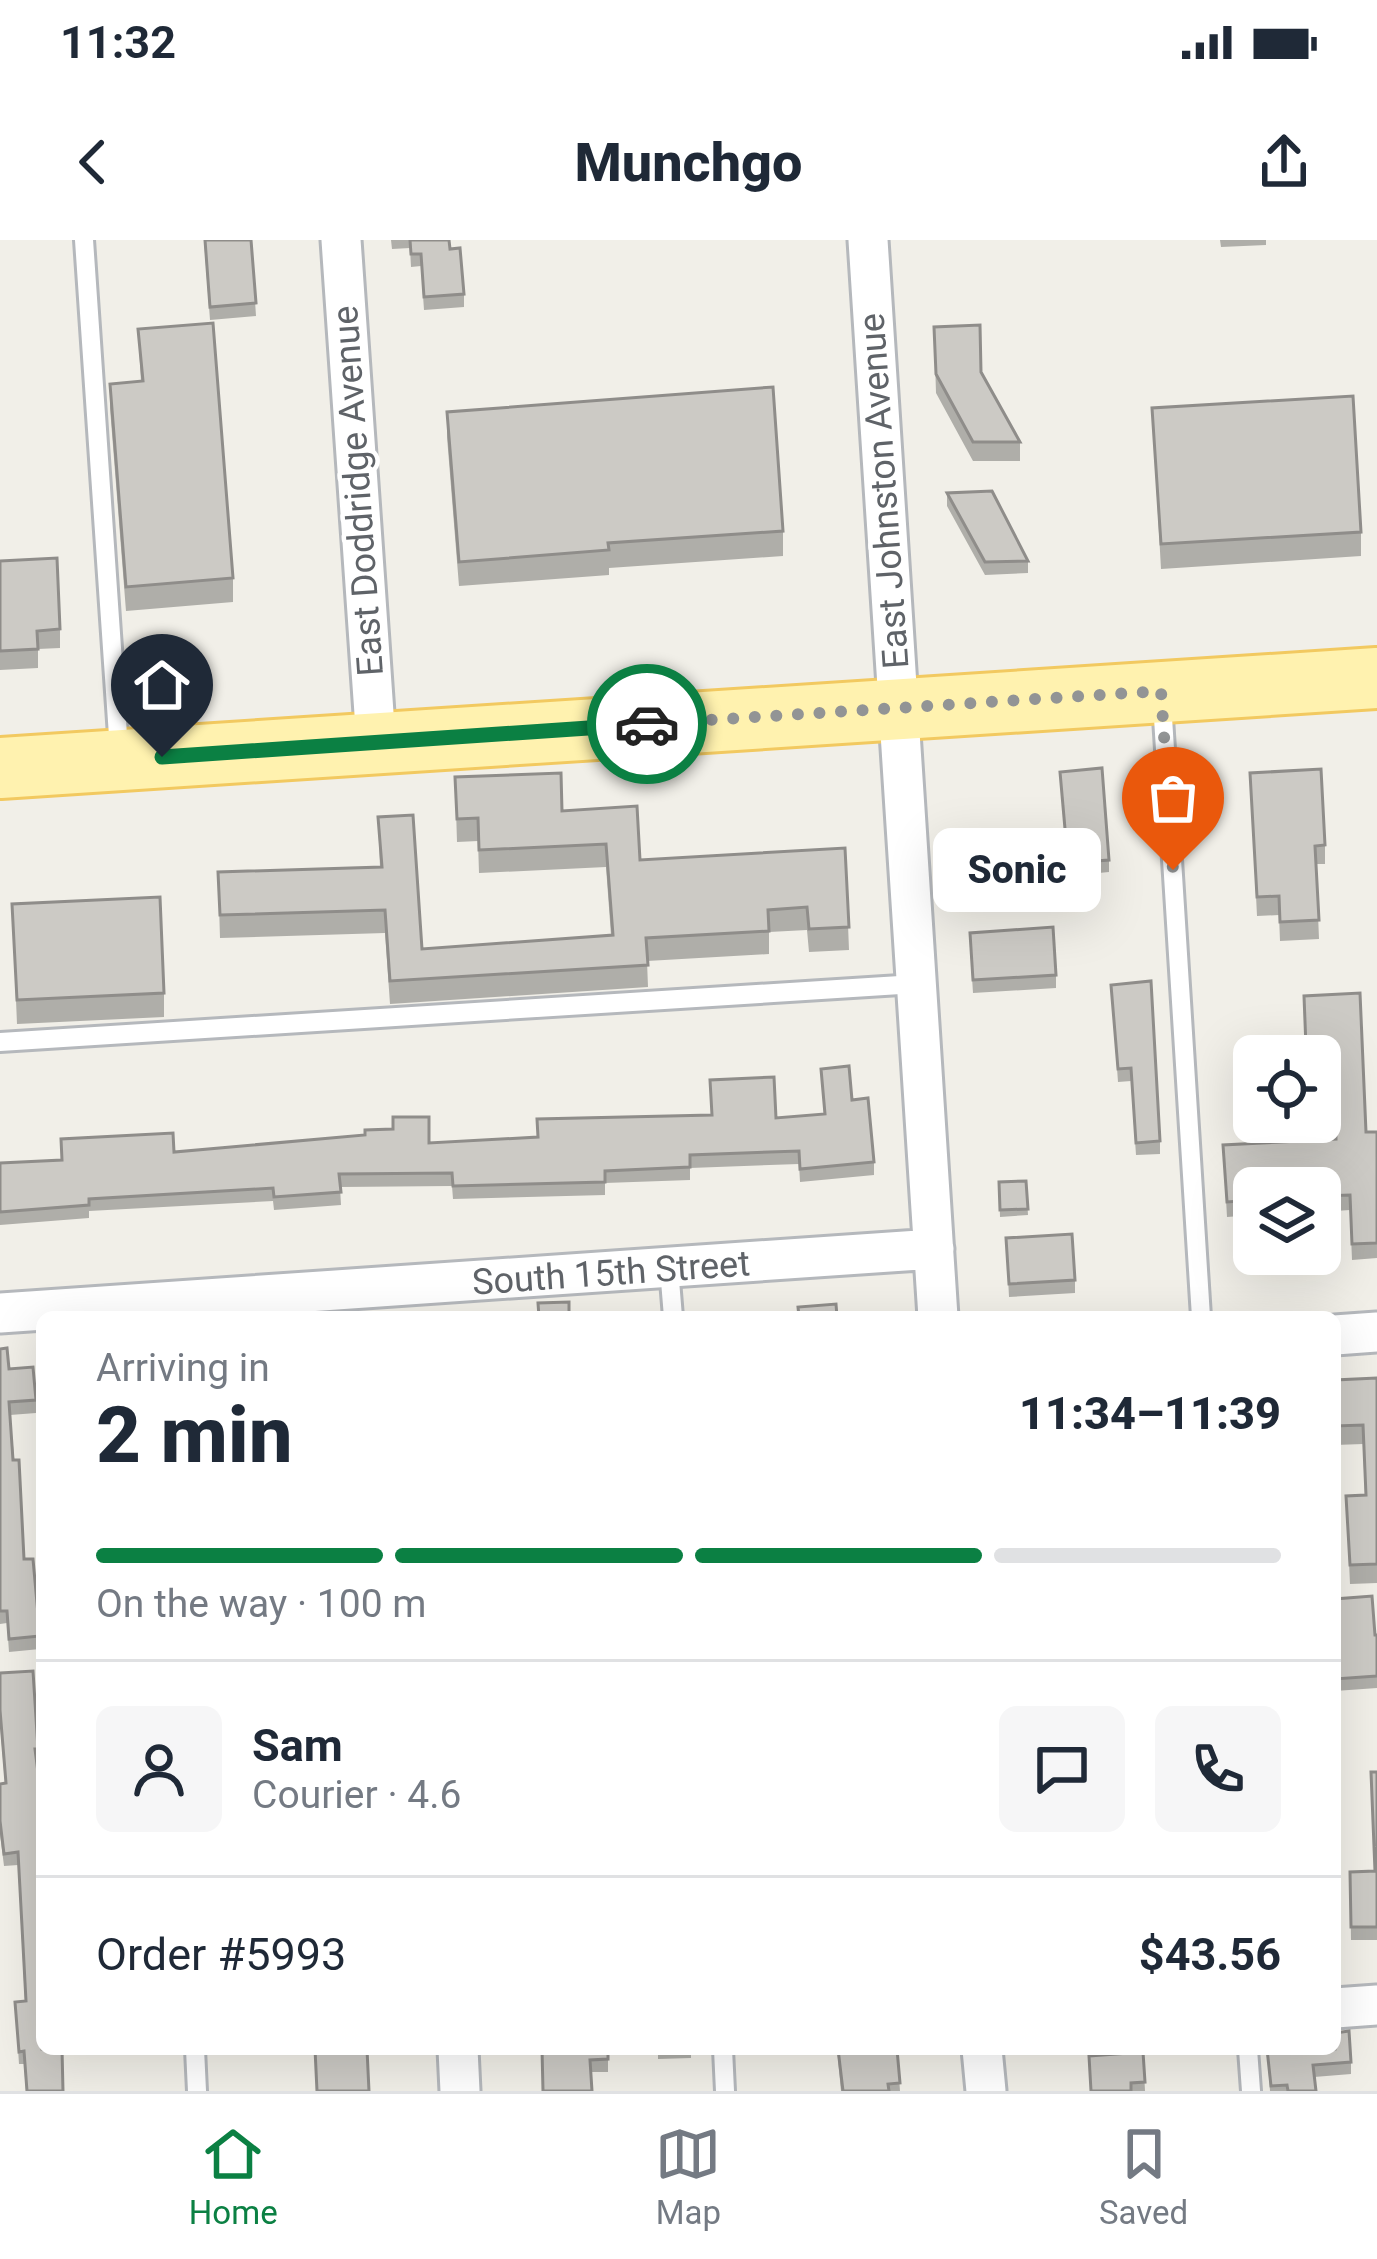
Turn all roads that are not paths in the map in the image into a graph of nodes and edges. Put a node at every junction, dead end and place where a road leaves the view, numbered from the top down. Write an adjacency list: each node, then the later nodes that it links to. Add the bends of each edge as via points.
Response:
1 (84, 240): 8 (lane)
2 (341, 240): 7 (street, East Doddridge Avenue)
3 (868, 240): 6 (street, East Johnston Avenue)
4 (1377, 678): 5 (main road)
5 (1161, 691): 6 (main road); 19 (lane)
6 (898, 706): 7 (main road); 10 (street, East Johnston Avenue)
7 (376, 742): 8 (main road)
8 (119, 760): 9 (main road)
9 (0, 768)
10 (916, 984): 11 (lane); 12 (street, East Johnston Avenue)
11 (0, 1042)
12 (934, 1249): 13 (street, South 15th Street); 18 (street, East Johnston Avenue)
13 (669, 1268): 14 (street, South 15th Street); 17 (lane)
14 (423, 1302): 15 (street, South 15th Street)
15 (151, 1310): 16 (street, South 15th Street)
16 (101, 1311)
17 (673, 1311)
18 (938, 1311)
19 (1201, 1311)
20 (36, 1312): 21 (street, South 15th Street)
21 (0, 1313)
22 (1377, 1332): 23 (street)
23 (1341, 1335)
24 (1377, 2005): 25 (street)
25 (1341, 2008)
26 (195, 2055): 31 (lane)
27 (458, 2055): 32 (street)
28 (723, 2055): 33 (lane)
29 (983, 2055): 34 (street)
30 (1248, 2055): 35 (lane)
31 (197, 2091)
32 (460, 2091)
33 (725, 2091)
34 (986, 2091)
35 (1251, 2091)

